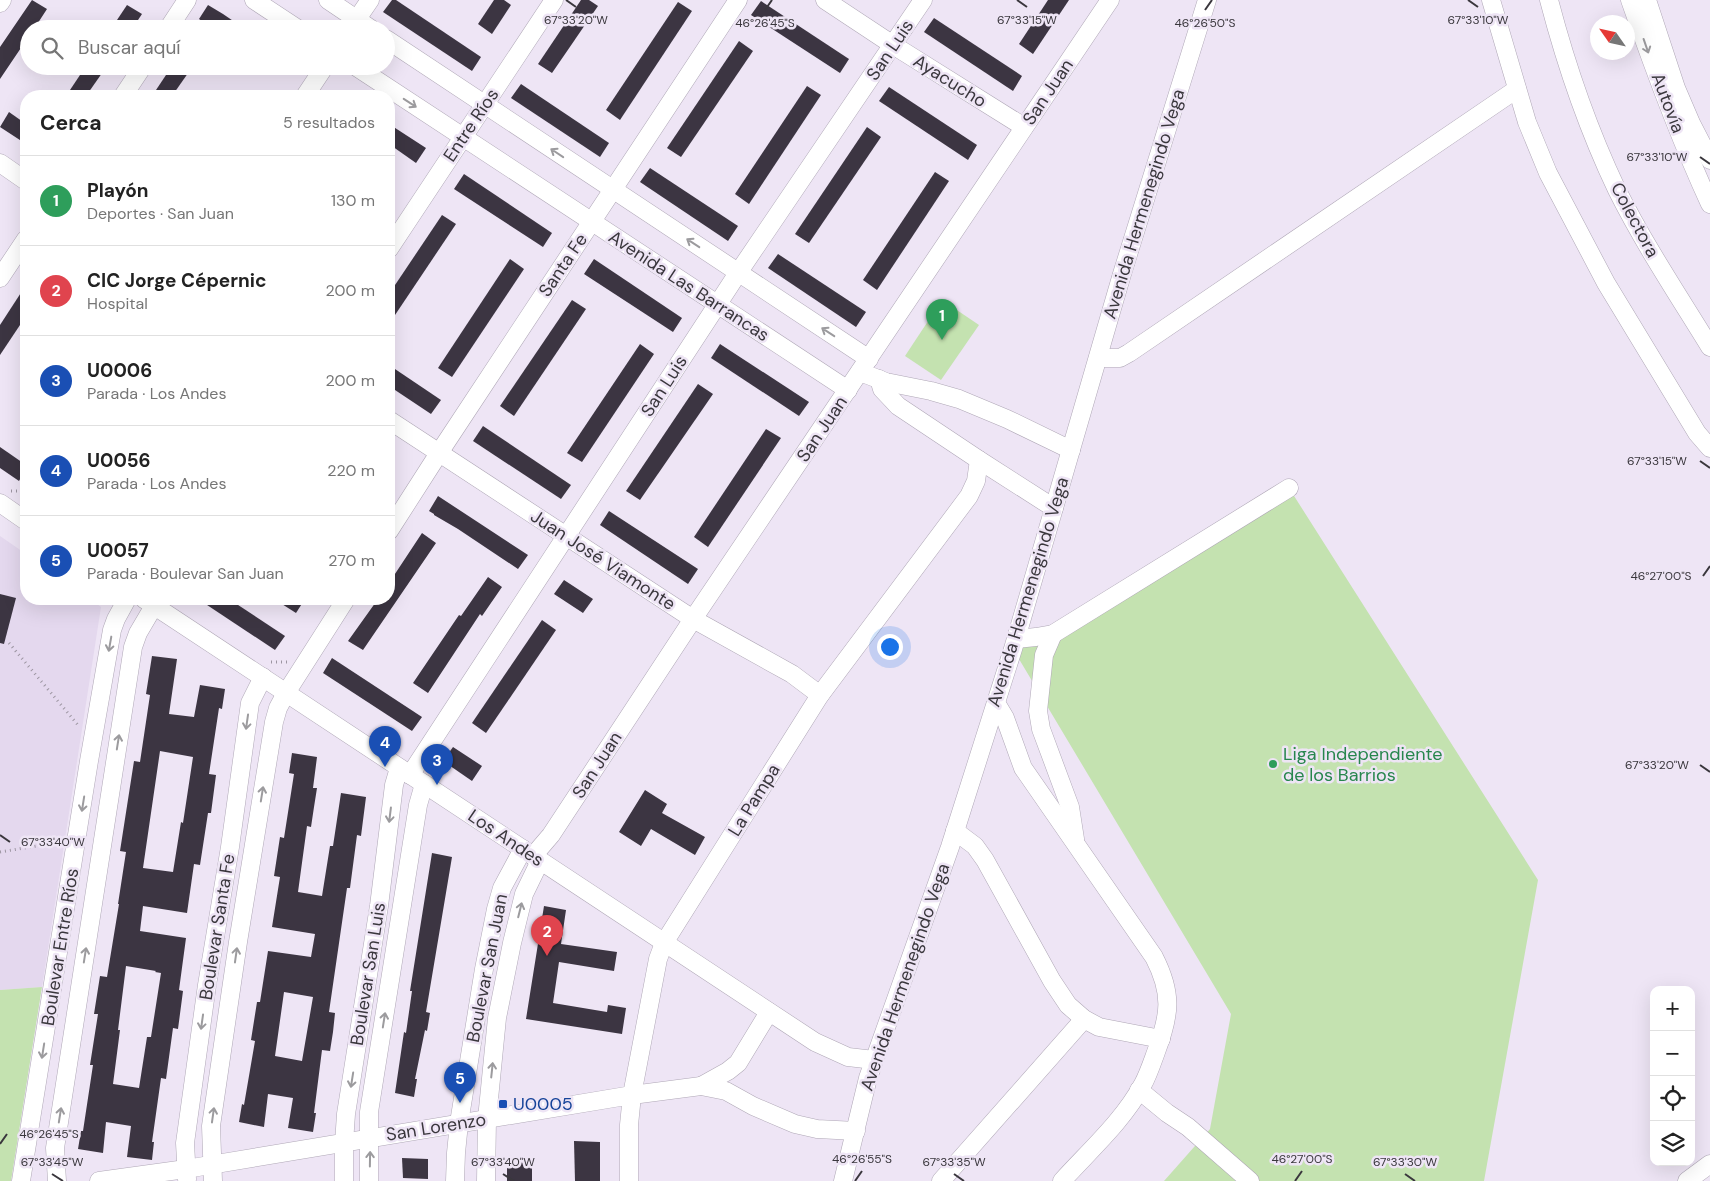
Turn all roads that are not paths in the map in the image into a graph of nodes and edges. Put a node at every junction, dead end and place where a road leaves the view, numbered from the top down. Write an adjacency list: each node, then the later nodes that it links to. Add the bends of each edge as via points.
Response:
1 (187, 0): 15 (street)
2 (254, 0): 16 (street)
3 (328, 0): 17 (street)
4 (370, 0): 18 (street)
5 (554, 0): 29 (street, Entre Ríos)
6 (738, 0): 35 (street, Santa Fe)
7 (825, 0): 20 (street, Ayacucho)
8 (923, 0): 20 (street, San Luis)
9 (1110, 0): 30 (street, San Juan)
10 (1207, 0): 44 (street, Avenida Hermenegindo Vega)
11 (1491, 0): 27 (street)
12 (1549, 0): 43 (street, Colectora, via 1562,50 1590,128 1617,189 1647,246)
13 (1630, 0): 36 (street, Autovía, one-way to 36, via 1690,161)
14 (1647, 0): 32 (street, Autovía, via 1676,88)
15 (174, 20)
16 (284, 20)
17 (358, 20)
18 (365, 20)
19 (395, 45): 29 (street)
20 (893, 45): 30 (street, Ayacucho); 40 (street, San Luis)
21 (137, 75): 24 (street)
22 (318, 75): 25 (street)
23 (369, 75): 26 (street, Avenida Las Barrancas, one-way to 26)
24 (127, 90)
25 (308, 90)
26 (392, 90)
27 (1517, 90): 44 (street, via 1128,353 1120,358); 49 (street, via 1548,173 1600,272 1697,433)
28 (395, 92): 31 (street, Avenida Las Barrancas, one-way to 31)
29 (484, 104): 31 (street, Entre Ríos); 35 (street, one-way to 29)
30 (1024, 127): 45 (street, San Juan)
31 (463, 137): 37 (street, Avenida Las Barrancas); 38 (street, Entre Ríos)
32 (1710, 160)
33 (0, 163): 34 (street)
34 (20, 176)
35 (612, 190): 37 (street, Santa Fe); 40 (street, one-way to 35)
36 (1710, 204)
37 (592, 222): 42 (street, Avenida Las Barrancas); 51 (street, Santa Fe)
38 (395, 241)
39 (20, 248): 41 (street)
40 (738, 273): 42 (street, San Luis); 45 (street, one-way to 40)
41 (0, 278)
42 (717, 304): 47 (street, Avenida Las Barrancas); 58 (street, San Luis)
43 (1710, 347)
44 (1098, 358): 50 (street, Avenida Hermenegindo Vega)
45 (865, 365): 46 (street); 47 (street, San Juan)
46 (879, 379): 50 (street, via 959,399); 52 (street, via 882,389 898,406)
47 (848, 390): 63 (street, San Juan)
48 (395, 424): 51 (street, Juan José Viamonte)
49 (1710, 448)
50 (1071, 450): 55 (street, Avenida Hermenegindo Vega)
51 (439, 453): 57 (street, Santa Fe); 58 (street, Juan José Viamonte)
52 (979, 460): 55 (street); 68 (street, La Pampa, via 976,481 969,496)
53 (1288, 488): 64 (street)
54 (4, 497): 56 (street)
55 (1054, 508): 65 (street, Avenida Hermenegindo Vega)
56 (20, 513)
57 (395, 522)
58 (566, 535): 63 (street, Juan José Viamonte); 70 (street, San Luis)
59 (124, 605): 90 (street, Boulevar Entre Ríos, one-way to 90, via 112,630)
60 (150, 605): 91 (street, Boulevar Entre Ríos, one-way to 60, via 55,1148 133,647)
61 (158, 605): 66 (street, Los Andes)
62 (342, 605): 67 (street)
63 (693, 619): 68 (street, Juan José Viamonte, via 792,674); 73 (street, San Juan, via 550,835)
64 (1053, 634): 65 (street); 72 (street, via 1044,655 1038,711 1041,729 1070,807)
65 (1016, 639): 69 (street, Avenida Hermenegindo Vega)
66 (263, 677): 67 (street, Los Andes); 89 (street, Boulevar Santa Fe, one-way to 89, via 250,703 185,1144)
67 (286, 693): 70 (street, Los Andes); 88 (street, Boulevar Santa Fe, one-way to 67, via 211,1126 238,942 274,722)
68 (820, 695): 74 (street, La Pampa)
69 (996, 702): 71 (street, Avenida Hermenegindo Vega); 72 (street, via 1023,768)
70 (411, 775): 73 (street, Los Andes); 85 (street, Boulevar San Luis, one-way to 70, via 369,1112 418,805); 86 (street, Boulevar San Luis, one-way to 86, via 394,785)
71 (955, 830): 76 (street, via 975,846 985,860 1052,981 1068,1004); 78 (street, Avenida Hermenegindo Vega)
72 (1076, 844): 77 (street, via 1161,971 1168,1009)
73 (532, 856): 74 (street, Los Andes); 82 (street, Boulevar San Juan, one-way to 73, via 498,1018); 83 (street, Boulevar San Juan, via 502,888 496,909)
74 (664, 943): 75 (street, Los Andes); 81 (street, La Pampa, via 658,959)
75 (769, 1012): 78 (street, Los Andes, via 815,1042 848,1057); 79 (street, via 738,1062)
76 (1084, 1019): 77 (street, via 1099,1027); 99 (street)
77 (1161, 1039): 80 (street)
78 (874, 1060): 84 (street, Avenida Hermenegindo Vega)
79 (701, 1086): 81 (street, San Lorenzo); 84 (street, San Lorenzo, via 726,1090 795,1124)
80 (1139, 1090): 100 (street, via 1116,1122); 101 (street)
81 (632, 1095): 82 (street, San Lorenzo); 97 (street, La Pampa)
82 (487, 1118): 83 (street, San Lorenzo); 96 (street, Boulevar San Juan)
83 (459, 1123): 85 (street, San Lorenzo); 95 (street, Boulevar San Juan)
84 (856, 1131): 98 (street, Avenida Hermenegindo Vega)
85 (370, 1138): 86 (street, San Lorenzo); 94 (street, Boulevar San Luis, one-way to 85)
86 (344, 1142): 88 (street, San Lorenzo); 93 (street, Boulevar San Luis)
87 (1710, 1164): 102 (street)
88 (212, 1172): 89 (street, San Lorenzo)
89 (187, 1175): 92 (street, San Lorenzo)
90 (21, 1181)
91 (57, 1181)
92 (99, 1181)
93 (344, 1181)
94 (369, 1181)
95 (456, 1181)
96 (486, 1181)
97 (629, 1181)
98 (843, 1181)
99 (940, 1181)
100 (1062, 1181)
101 (1250, 1181)
102 (1687, 1181)

